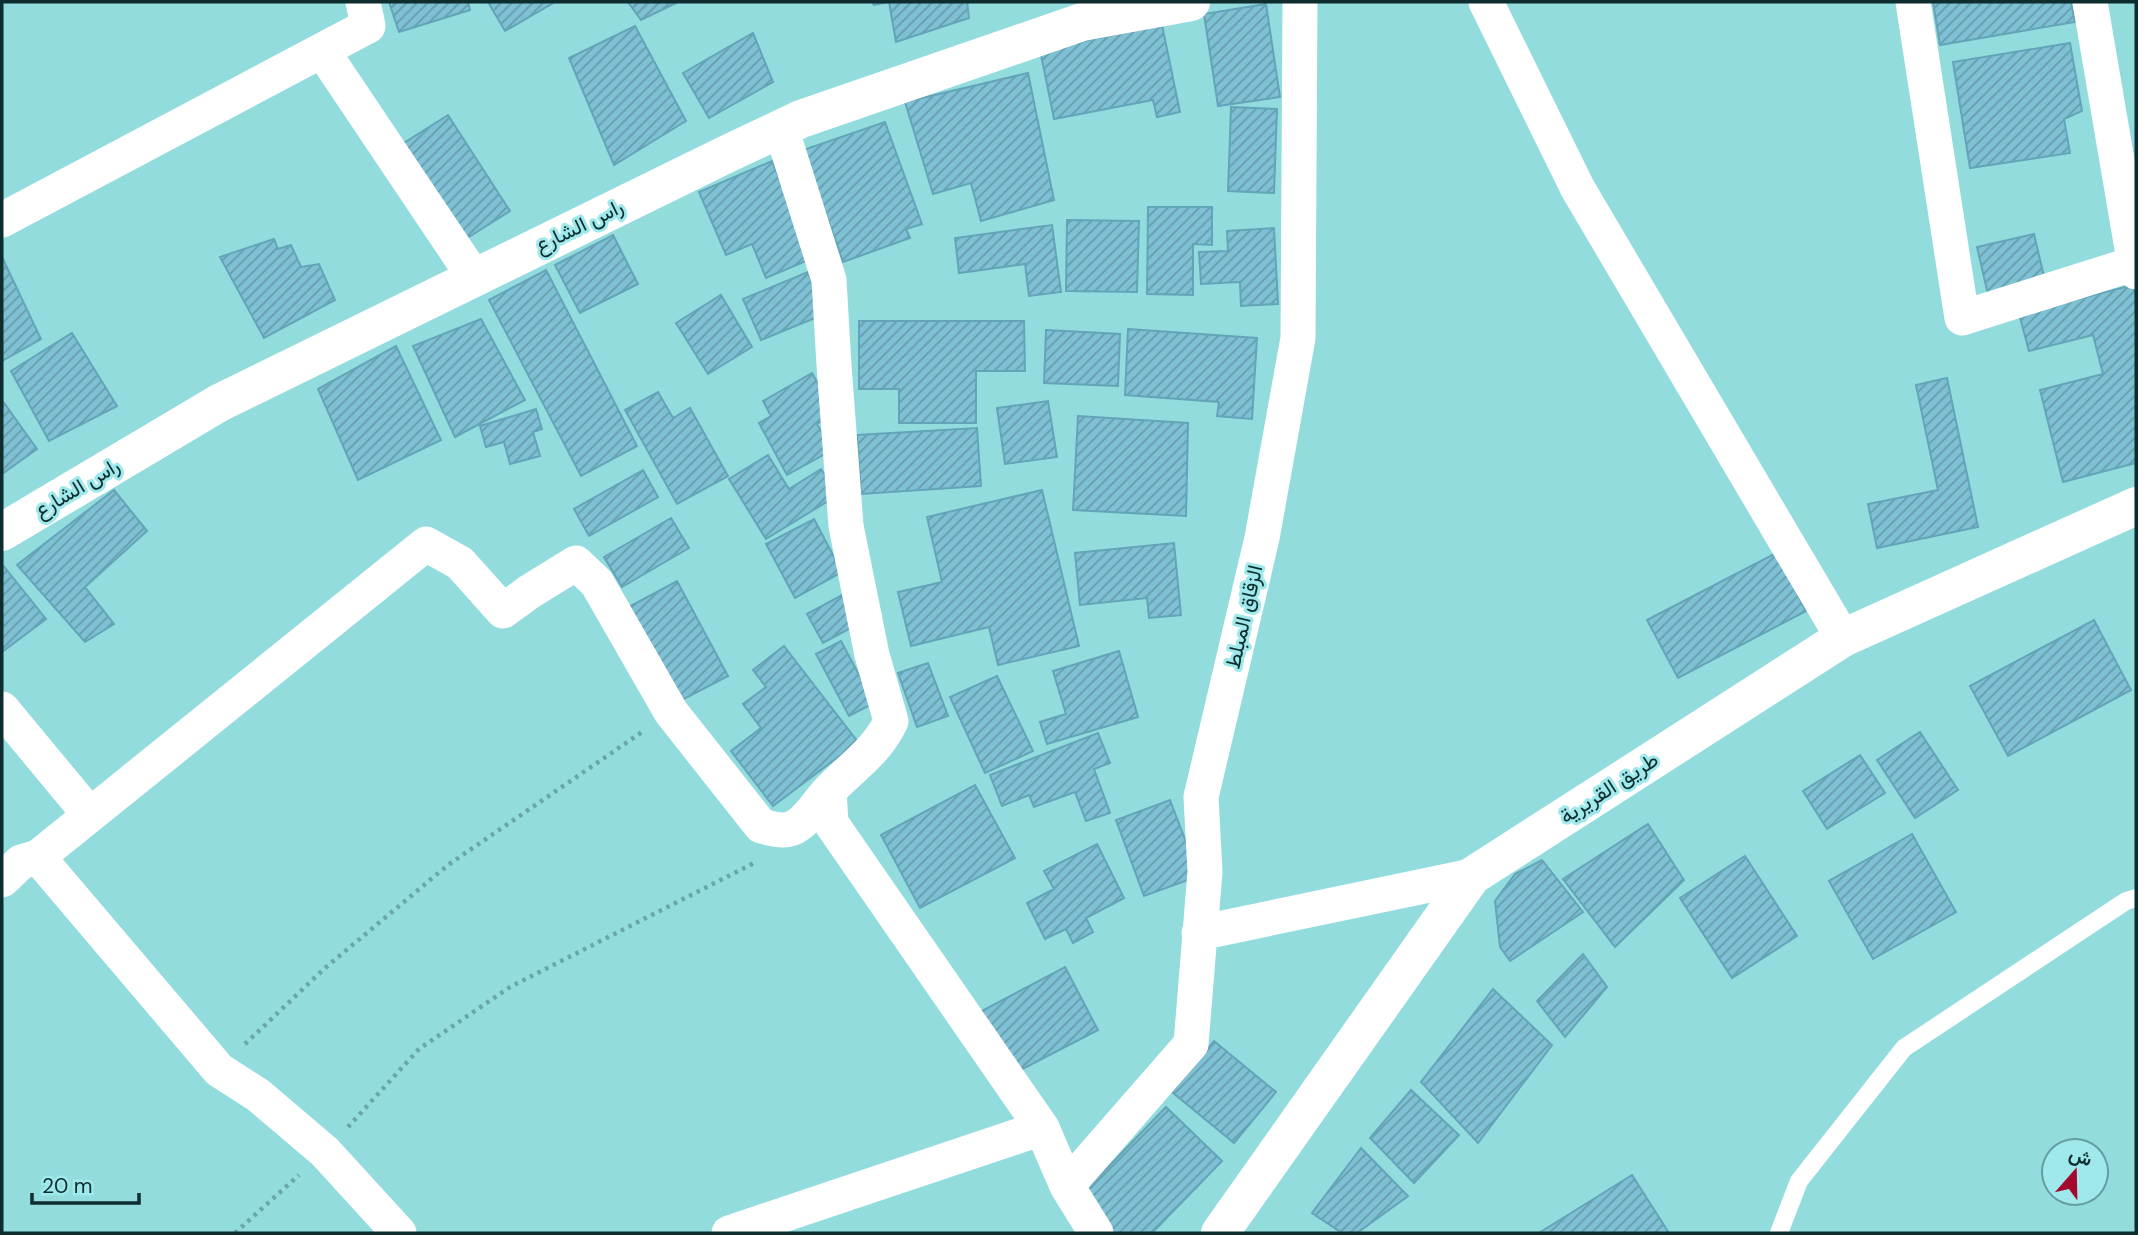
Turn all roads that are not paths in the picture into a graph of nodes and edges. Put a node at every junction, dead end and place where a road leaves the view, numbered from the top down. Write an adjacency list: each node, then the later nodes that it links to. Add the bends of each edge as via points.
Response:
1 (363, 2): 7 (street, via 368,26)
2 (1191, 2): 8 (street, راس الشارع, via 1082,22)
3 (1300, 2): 22 (street, الزقاق المبلط, via 1298,338 1262,538 1201,797 1205,872)
4 (1486, 2): 14 (street, via 1578,189)
5 (1913, 2): 10 (street, via 1962,318)
6 (2090, 2): 10 (street)
7 (323, 52): 9 (street); 11 (street)
8 (781, 128): 11 (street, راس الشارع); 16 (street, via 829,280 846,526 891,721 884,738)
9 (2, 220)
10 (2135, 268)
11 (474, 277): 13 (street, راس الشارع, via 219,403)
12 (2136, 506): 14 (street, طريق القريرية)
13 (2, 532)
14 (1843, 638): 19 (street, طريق القريرية)
15 (2, 709): 17 (street)
16 (829, 791): 17 (street, via 798,825 783,831 761,826 671,712 597,583 576,563 503,611 460,563 426,544); 23 (street, via 831,823)
17 (90, 815): 18 (street)
18 (38, 857): 20 (street, via 20,862); 25 (street, via 219,1070 325,1152)
19 (1472, 876): 22 (street); 28 (street, طريق القريرية)
20 (2, 880)
21 (2136, 898): 29 (lane, via 1904,1048 1799,1181)
22 (1199, 933): 24 (street, الزقاق المبلط, via 1191,1044)
23 (1042, 1128): 24 (street); 26 (street)
24 (1067, 1186): 27 (street)
25 (399, 1233)
26 (729, 1233)
27 (1096, 1233)
28 (1220, 1233)
29 (1779, 1233)

